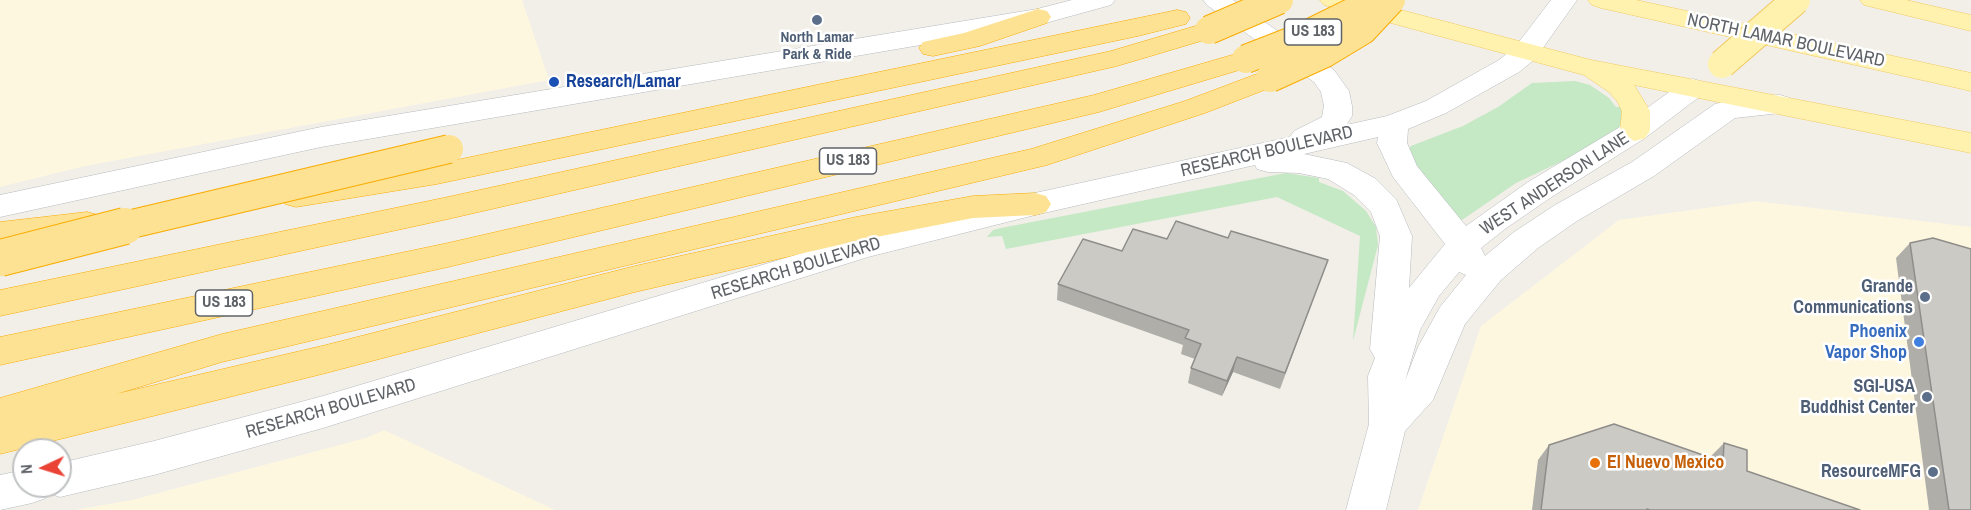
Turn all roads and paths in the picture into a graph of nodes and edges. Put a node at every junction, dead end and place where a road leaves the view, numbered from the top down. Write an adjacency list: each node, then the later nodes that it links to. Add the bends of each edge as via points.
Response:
1 (1102, 0): 13 (main road)
2 (1230, 0): 12 (highway)
3 (1279, 0): 12 (highway, US 183, bridge)
4 (1333, 0): 15 (main road)
5 (1377, 0): 19 (highway, US 183, bridge, via 1300,38)
6 (1391, 0): 19 (highway, bridge, via 1363,30 1325,53)
7 (1601, 0): 20 (main road, NORTH LAMAR BOULEVARD)
8 (1679, 0): 16 (main road, NORTH LAMAR BOULEVARD)
9 (1796, 0): 17 (main road, bridge)
10 (1873, 0): 14 (main road)
11 (1556, 10): 15 (main road)
12 (1205, 15): 26 (main road, via 1312,66 1335,91 1338,106 1333,123); 30 (highway, via 437,174); 34 (highway, US 183, via 1116,58 448,208)
13 (1038, 17): 29 (main road, via 332,135); 32 (highway, bridge, via 971,40 448,149)
14 (1971, 23)
15 (1525, 52): 18 (main road); 23 (main road, RESEARCH BOULEVARD, via 1489,79)
16 (1971, 63)
17 (1722, 64): 21 (main road); 22 (main road, via 1729,79 1745,93)
18 (1590, 68): 21 (main road); 24 (main road, via 1630,98 1636,111)
19 (1258, 69): 35 (highway, US 183, via 448,255); 37 (highway, via 1184,111 1036,158 222,348)
20 (1971, 82)
21 (1693, 88): 22 (main road); 24 (main road, WEST ANDERSON LANE)
22 (1780, 104): 25 (main road); 33 (main road, WEST ANDERSON LANE, via 1725,111 1644,169 1526,240)
23 (1394, 124): 26 (main road, RESEARCH BOULEVARD); 31 (main road, via 1392,143 1404,170)
24 (1635, 131): 31 (main road, WEST ANDERSON LANE, via 1539,190)
25 (1971, 143)
26 (1281, 149): 27 (main road, RESEARCH BOULEVARD)
27 (1218, 164): 28 (main road, RESEARCH BOULEVARD); 36 (main road, via 1299,163 1336,170 1365,187 1385,207 1396,236)
28 (1035, 204): 39 (highway, via 973,207 856,229 635,279); 40 (main road, RESEARCH BOULEVARD, via 866,246 323,412)
29 (0, 206)
30 (0, 234)
31 (1463, 245): 33 (main road, via 1473,266); 36 (main road, WEST ANDERSON LANE, via 1427,287 1403,330)
32 (0, 258)
33 (1469, 293): 38 (main road, WEST ANDERSON LANE, via 1436,347 1420,389)
34 (0, 303)
35 (0, 351)
36 (1386, 376): 38 (main road, WEST ANDERSON LANE)
37 (0, 414)
38 (1388, 424): 41 (main road, WEST ANDERSON LANE)
39 (0, 438)
40 (72, 477)
41 (1366, 510)

